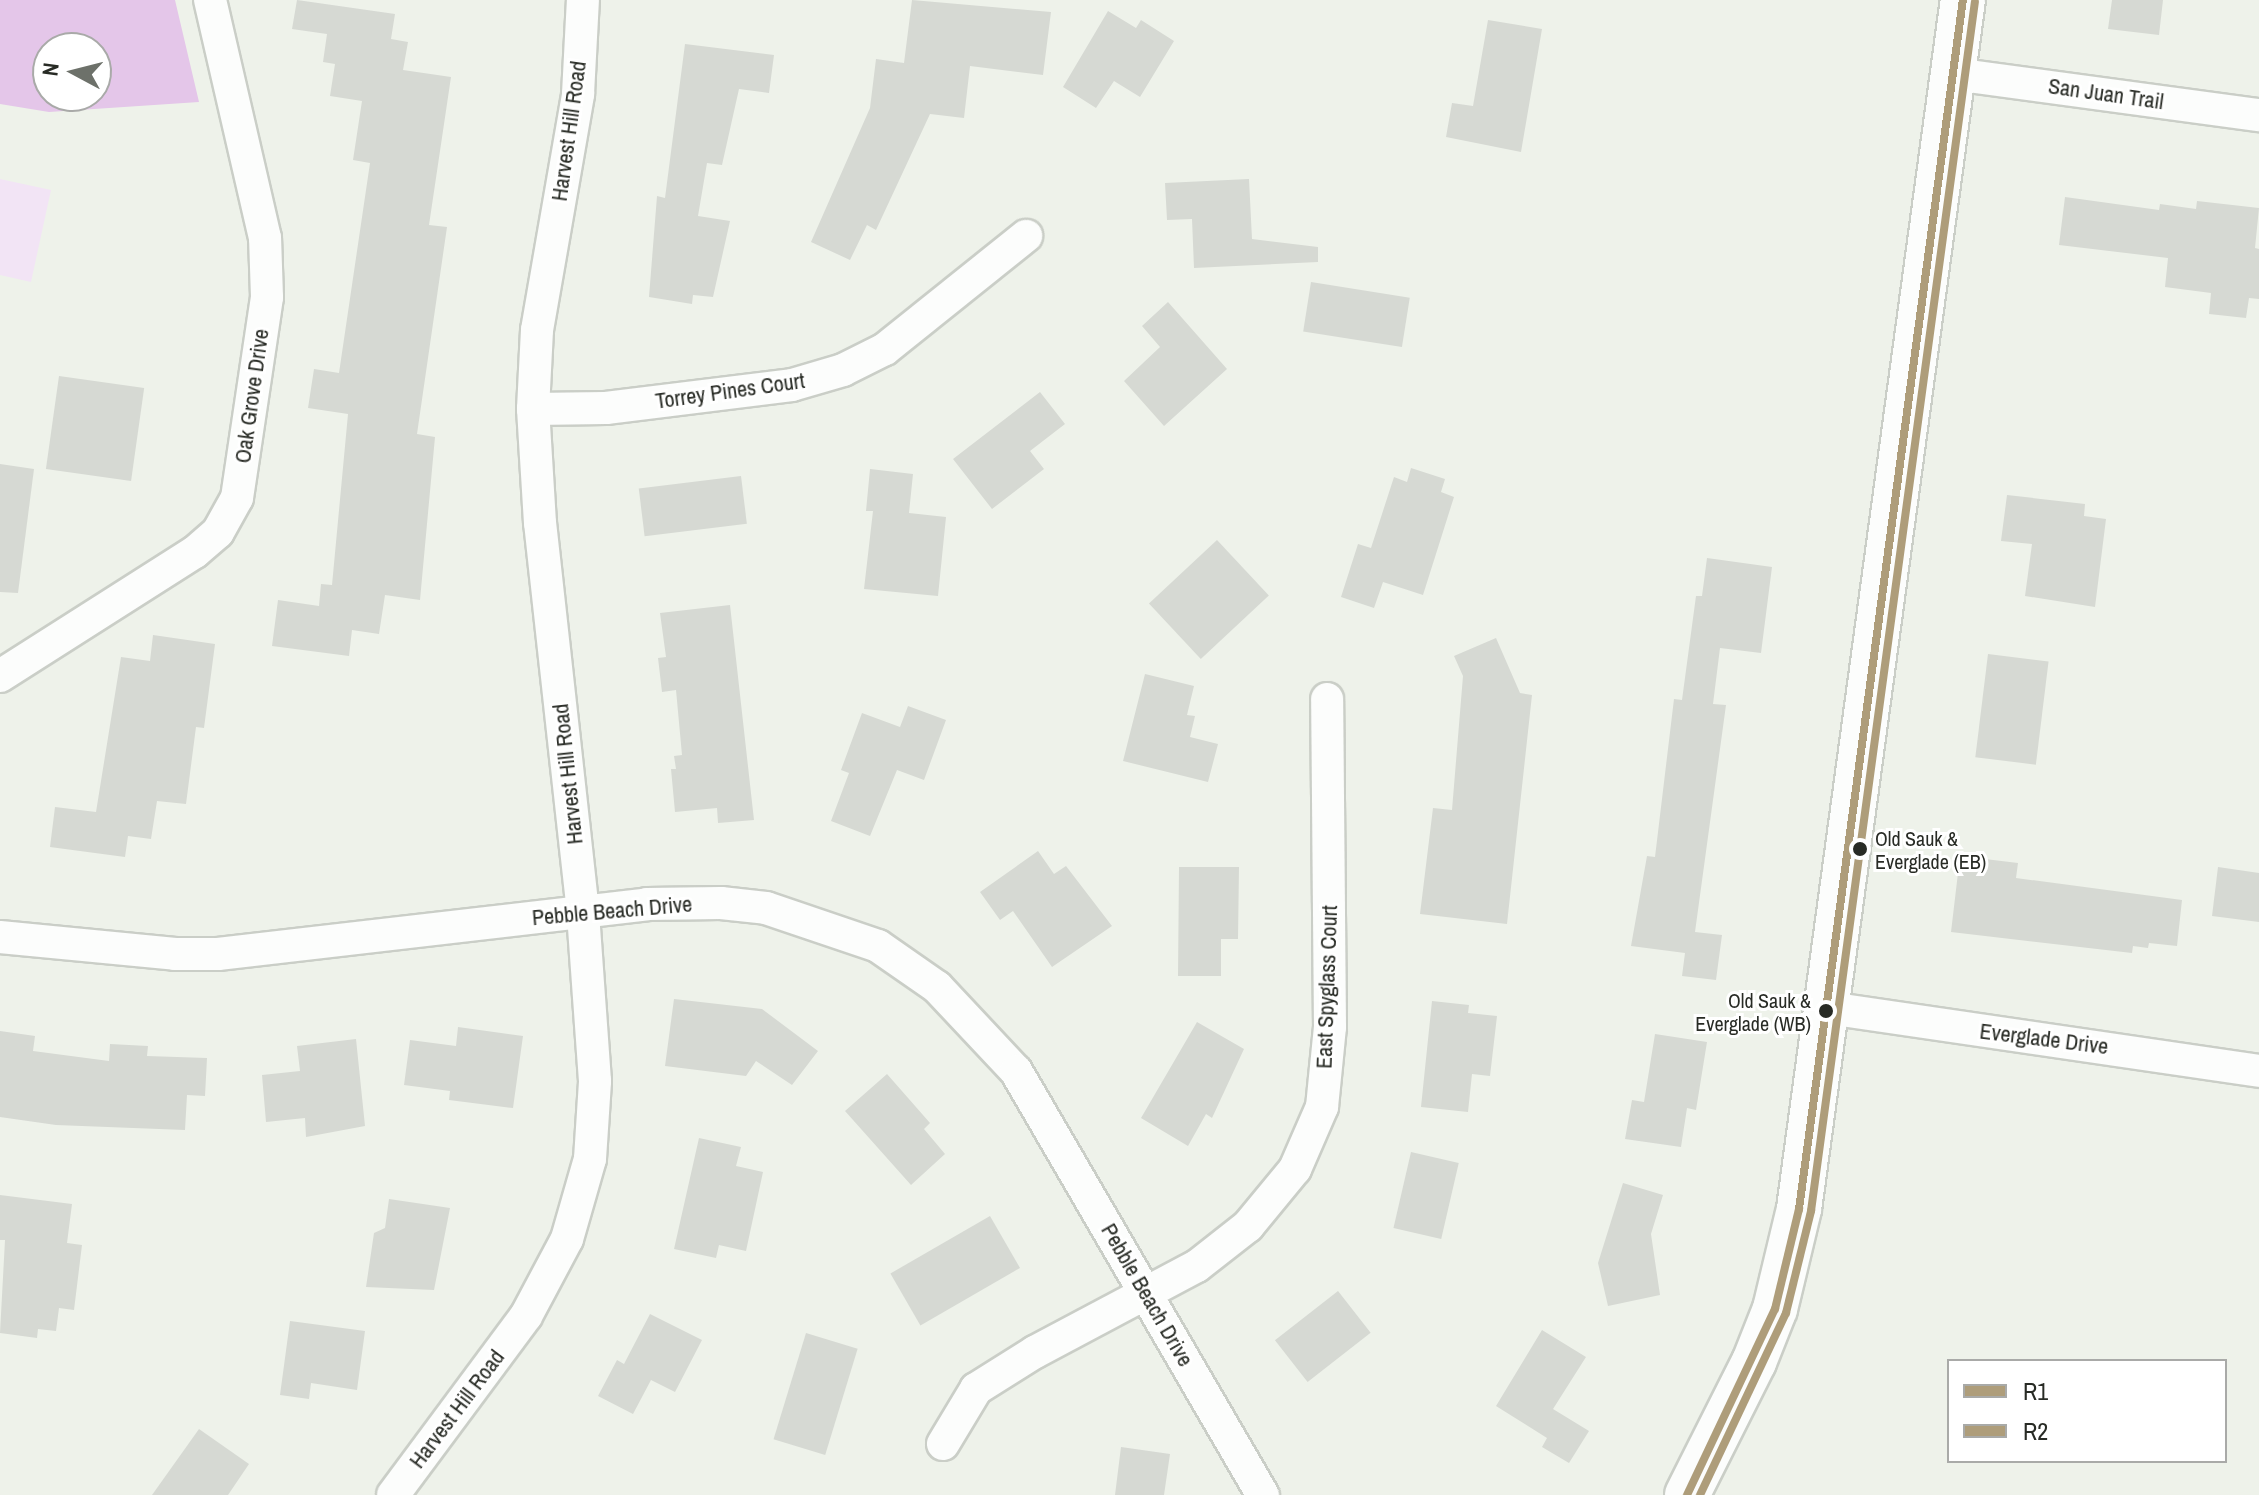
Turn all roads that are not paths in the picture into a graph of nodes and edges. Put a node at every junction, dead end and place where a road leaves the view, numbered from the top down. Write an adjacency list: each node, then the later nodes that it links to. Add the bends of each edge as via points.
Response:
1 (210, 0): 8 (street, Oak Grove Drive, via 265,238 267,297 237,498 218,532 195,552)
2 (583, 0): 7 (street, Harvest Hill Road, via 578,94 537,330)
3 (1963, 0): 4 (street)
4 (1954, 74): 5 (street, San Juan Trail); 12 (street)
5 (2259, 115)
6 (1026, 236): 7 (street, Torrey Pines Court, via 885,349 843,370 777,387 606,408)
7 (533, 409): 10 (street, Harvest Hill Road, via 540,523)
8 (0, 676)
9 (1327, 699): 14 (street, East Spyglass Court, via 1330,1027 1322,1107 1295,1169 1276,1197 1197,1266)
10 (583, 912): 11 (street, Pebble Beach Drive, via 218,954); 14 (street, Pebble Beach Drive, via 647,904 766,908 878,946 946,995 1016,1071); 16 (street, Harvest Hill Road, via 595,1081 590,1159 567,1239 526,1316)
11 (0, 937)
12 (1828, 1008): 13 (street, Everglade Drive); 18 (street, via 1799,1209 1775,1309 1729,1416)
13 (2259, 1071)
14 (1147, 1296): 15 (street, East Spyglass Court, via 1035,1352 976,1389); 17 (street, Pebble Beach Drive)
15 (943, 1444)
16 (393, 1495)
17 (1263, 1495)
18 (1687, 1495)

